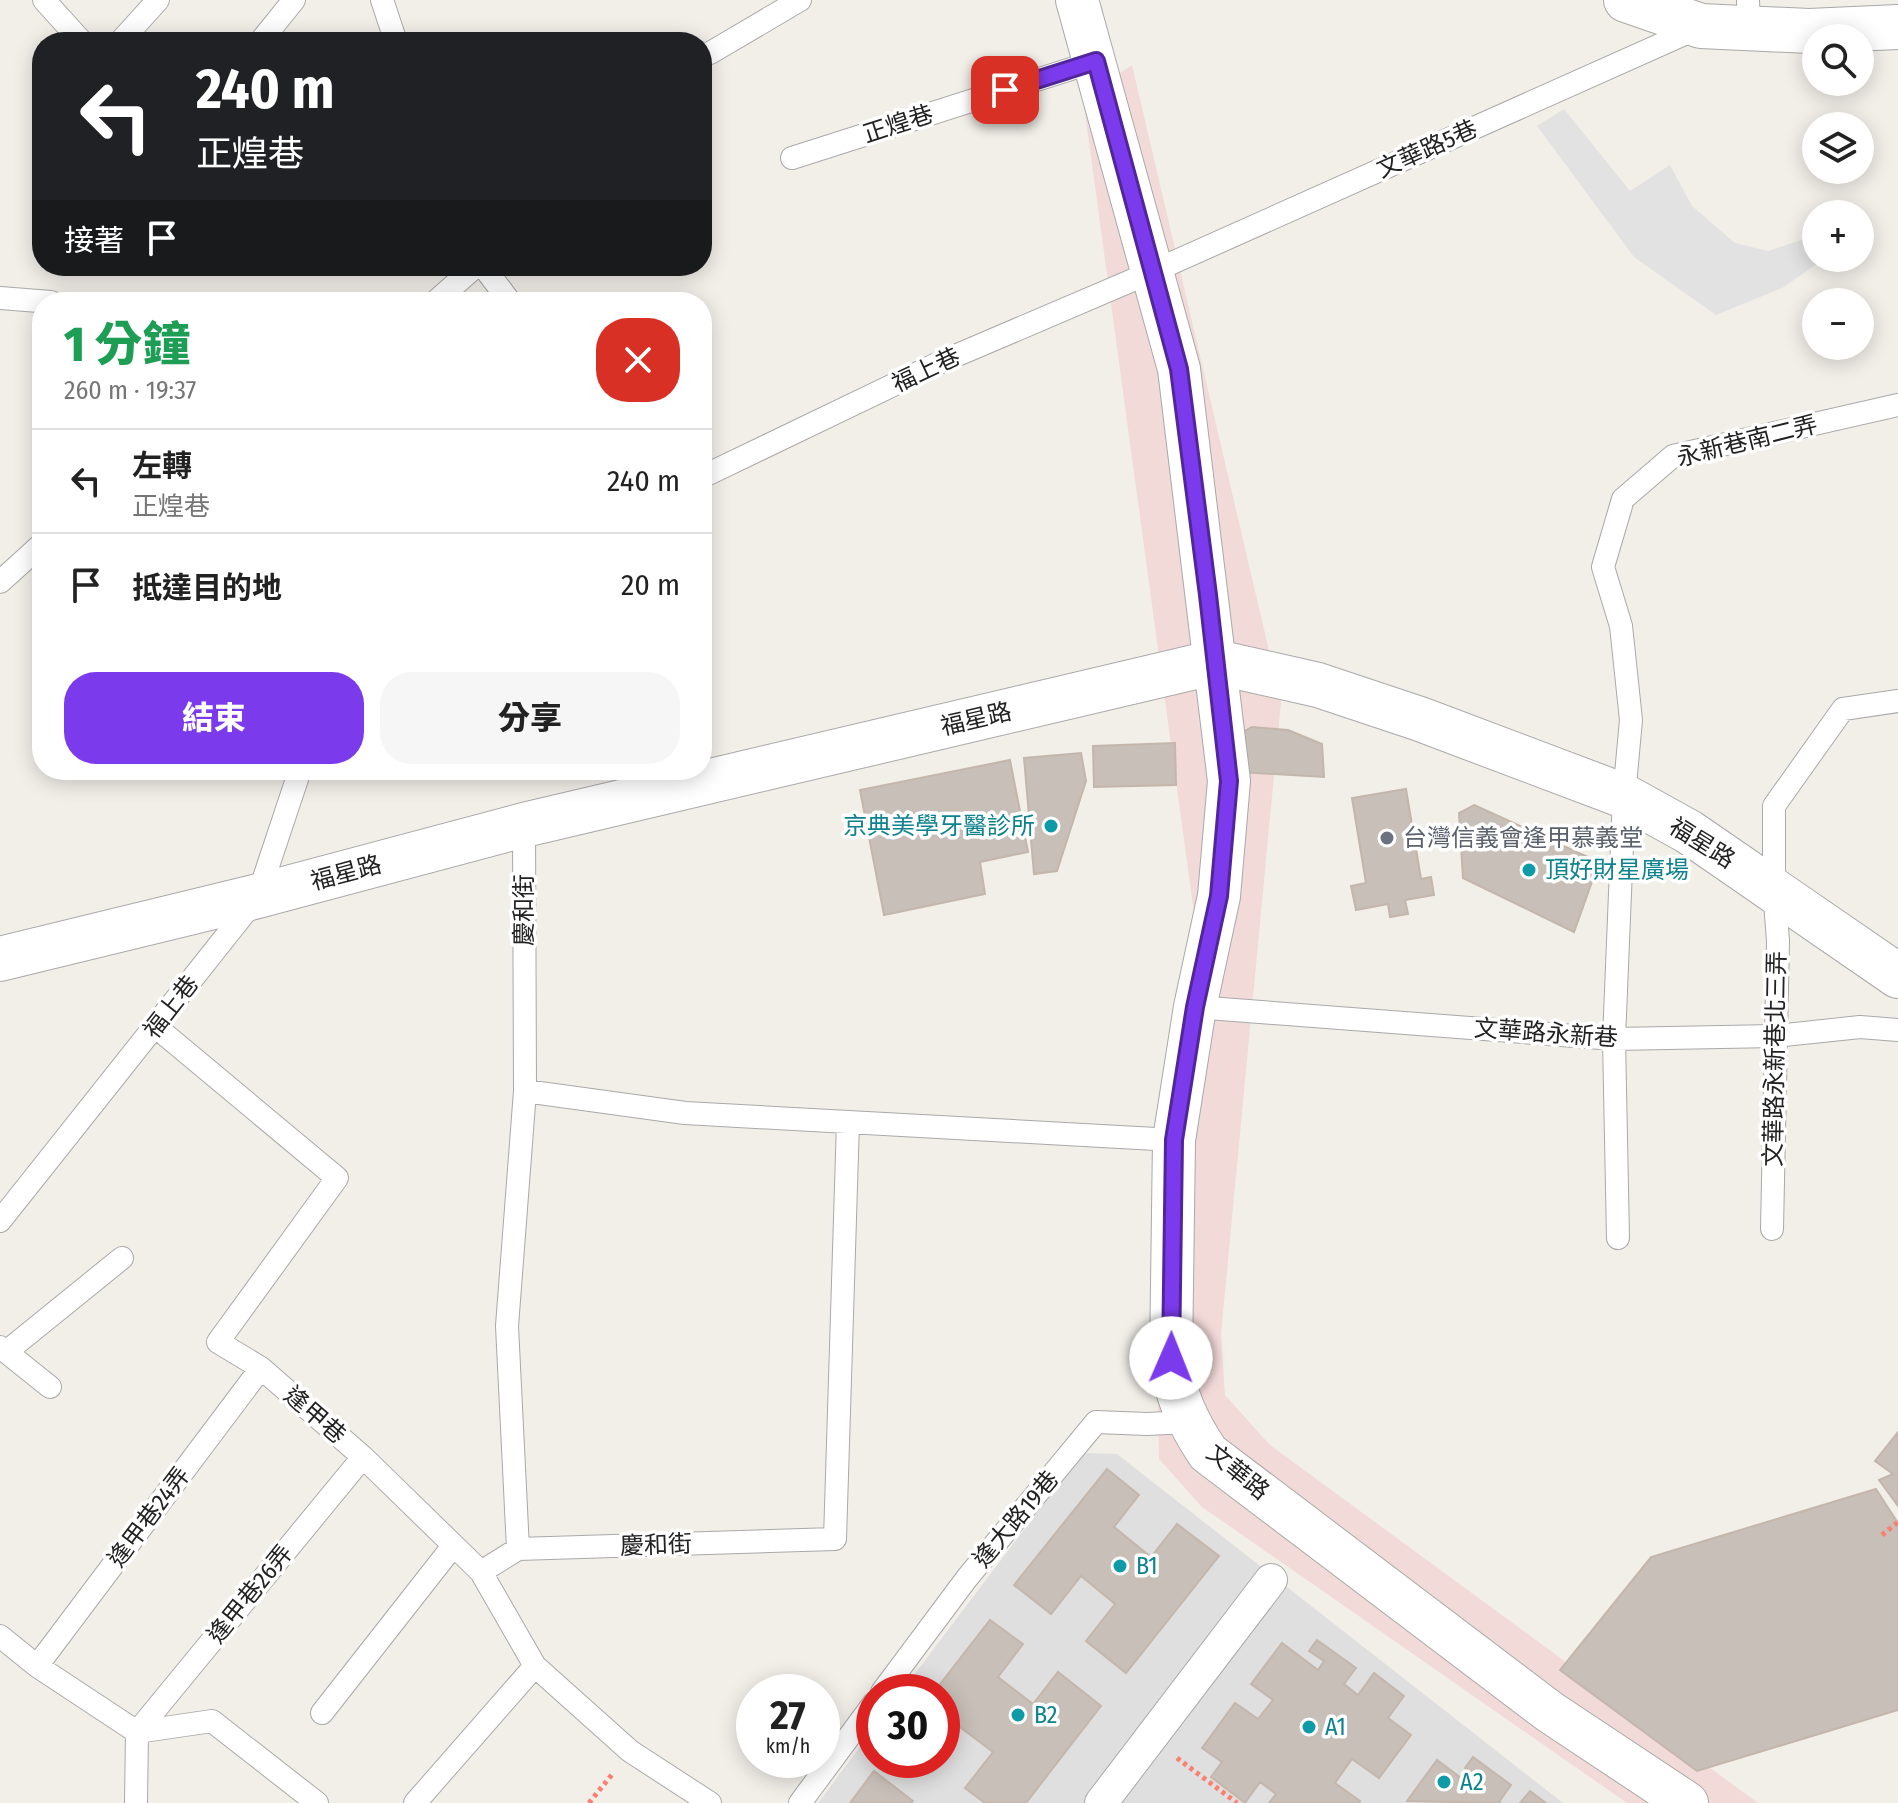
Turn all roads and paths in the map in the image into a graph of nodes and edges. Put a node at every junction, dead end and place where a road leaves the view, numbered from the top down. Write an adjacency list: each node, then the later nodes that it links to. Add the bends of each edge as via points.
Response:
1 (158, 0): 12 (lane)
2 (294, 0): 13 (lane)
3 (382, 0): 14 (lane)
4 (800, 0): 15 (lane)
5 (1077, 0): 16 (street, 文華路)
6 (1626, 0): 9 (street)
7 (51, 3): 11 (lane)
8 (1749, 14): 9 (street); 10 (street, via 1809,31)
9 (1701, 26): 18 (lane, 文華路5巷)
10 (1898, 27)
11 (74, 32)
12 (129, 32)
13 (268, 32)
14 (393, 32)
15 (712, 52)
16 (1096, 61): 17 (lane, 正煌巷); 18 (street, 文華路)
17 (792, 158)
18 (1154, 271): 24 (lane, 福上巷, via 941,362); 27 (street, 文華路, via 1179,369)
19 (465, 276): 20 (lane)
20 (446, 292)
21 (0, 298): 22 (lane)
22 (32, 301)
23 (1898, 405): 30 (lane, 永新巷南二弄, via 1673,456 1623,499 1603,567 1621,626 1631,720)
24 (712, 472)
25 (32, 553): 26 (lane)
26 (0, 582)
27 (1216, 662): 30 (street, 福星路, via 1318,685); 31 (street, 福星路); 36 (street, 文華路, via 1229,781 1219,896)
28 (1898, 701): 32 (lane, 文華路永新巷北三弄, via 1843,709 1774,806)
29 (297, 780): 33 (lane, 福上巷)
30 (1624, 796): 32 (street, 福星路); 40 (lane, 永新巷南二弄)
31 (524, 825): 33 (street, 福星路); 41 (lane, 慶和街)
32 (1774, 889): 35 (street, 福星路); 39 (lane, 文華路永新巷北三弄)
33 (258, 896): 34 (street, 福星路); 37 (lane, 福上巷)
34 (0, 959)
35 (1898, 976)
36 (1195, 1007): 40 (lane, 文華路永新巷); 43 (street, 文華路)
37 (156, 1027): 44 (lane, 福上巷); 49 (lane, 逢甲巷, via 337,1178 218,1342)
38 (1898, 1030): 39 (lane, 文華路永新巷, via 1860,1027)
39 (1776, 1036): 40 (lane, 文華路永新巷); 45 (lane, 文華路永新巷北三弄)
40 (1614, 1039): 46 (lane, 永新巷南二弄)
41 (525, 1091): 42 (lane, via 685,1113); 56 (lane, 慶和街, via 507,1326)
42 (848, 1122): 43 (lane); 56 (lane, 慶和街, via 835,1539)
43 (1174, 1140): 51 (street, 文華路, via 1171,1358)
44 (0, 1221)
45 (1772, 1229)
46 (1618, 1238)
47 (122, 1258): 48 (lane)
48 (3, 1349): 50 (lane)
49 (261, 1368): 52 (lane, 逢甲巷); 60 (lane, 逢甲巷24弄)
50 (50, 1387)
51 (1188, 1422): 62 (lane, 逢大路19巷, via 1096,1422); 76 (street, 文華路, via 1208,1453 1443,1633)
52 (363, 1457): 55 (lane, 逢甲巷); 65 (lane, 逢甲巷26弄)
53 (1898, 1522): 54 (path)
54 (1882, 1535)
55 (453, 1546): 57 (lane, 逢甲巷); 63 (lane)
56 (518, 1549): 57 (lane)
57 (481, 1572): 61 (lane, 逢甲巷)
58 (1271, 1580): 66 (street)
59 (0, 1636): 60 (lane)
60 (37, 1666): 65 (lane)
61 (535, 1666): 67 (lane, 逢甲巷); 70 (lane)
62 (895, 1674)
63 (322, 1713)
64 (856, 1727): 73 (lane)
65 (137, 1732): 68 (lane); 69 (lane, via 212,1721)
66 (1151, 1738): 74 (street); 75 (path)
67 (630, 1751): 71 (path); 72 (lane, 逢甲巷)
68 (136, 1803)
69 (317, 1803)
70 (415, 1803)
71 (589, 1803)
72 (710, 1803)
73 (800, 1803)
74 (1101, 1803)
75 (1237, 1803)
76 (1687, 1803)

